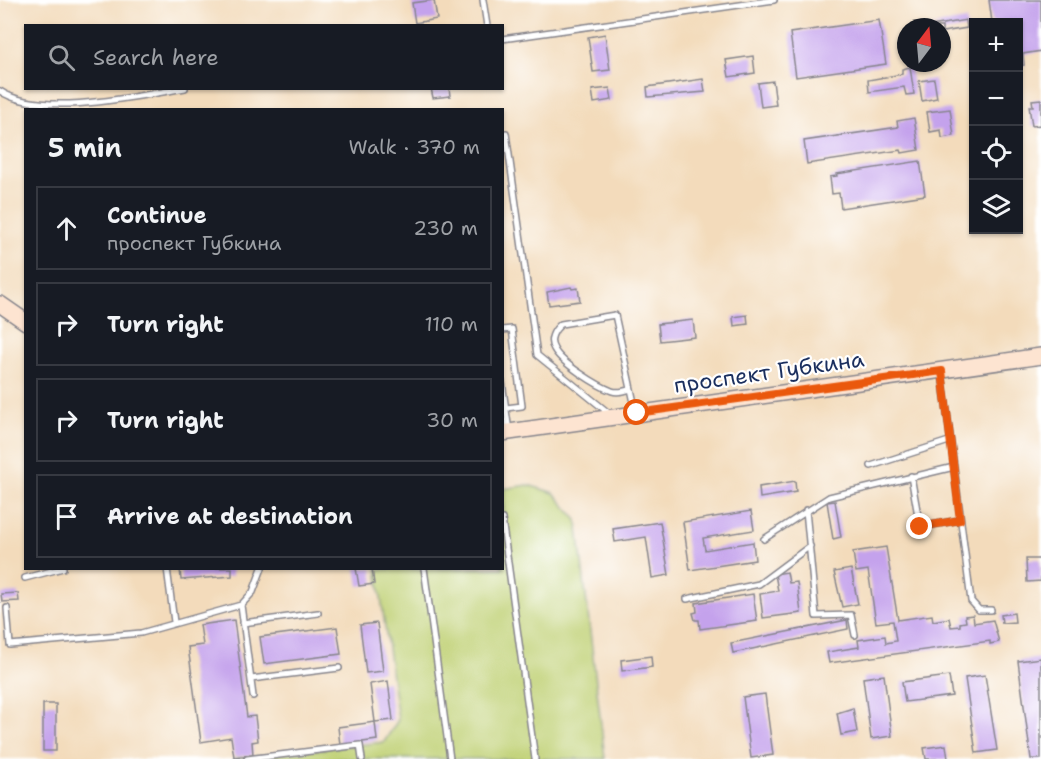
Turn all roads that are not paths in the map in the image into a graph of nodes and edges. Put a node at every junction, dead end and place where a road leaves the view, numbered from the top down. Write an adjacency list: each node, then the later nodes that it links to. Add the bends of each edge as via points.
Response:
1 (483, 0): 3 (lane)
2 (774, 0): 4 (lane)
3 (487, 24)
4 (504, 39)
5 (173, 90): 6 (lane, via 111,100 48,104)
6 (1, 92)
7 (506, 133): 17 (lane, via 537,355)
8 (4, 308): 9 (street)
9 (24, 321)
10 (504, 330): 15 (lane, via 512,329 522,406)
11 (1041, 356): 12 (street, проспект Губкина)
12 (942, 371): 16 (street, проспект Губкина); 19 (lane)
13 (631, 389): 13 (lane, via 615,315 561,324 555,329 551,339 554,350 584,376 615,393); 16 (lane)
14 (504, 395): 15 (lane)
15 (506, 408): 18 (lane)
16 (637, 413): 17 (street, проспект Губкина)
17 (614, 417): 18 (street, проспект Губкина)
18 (506, 433)
19 (949, 441): 20 (lane); 21 (lane)
20 (871, 465)
21 (954, 467): 22 (lane); 24 (lane)
22 (911, 476): 23 (lane, via 829,497); 24 (lane, via 920,527)
23 (806, 510): 26 (lane); 27 (lane)
24 (960, 520): 36 (lane, via 971,601 979,610)
25 (504, 534): 48 (lane)
26 (764, 539)
27 (810, 546): 33 (lane, via 759,584); 40 (lane, via 816,616 851,615)
28 (55, 570): 32 (lane)
29 (167, 570): 38 (lane)
30 (261, 570): 34 (lane, via 253,592)
31 (424, 570): 47 (lane)
32 (25, 578)
33 (687, 598)
34 (241, 605): 38 (lane); 39 (lane)
35 (7, 608): 38 (lane, via 10,645 141,633)
36 (991, 610)
37 (318, 613): 39 (lane)
38 (174, 622)
39 (243, 623): 42 (lane)
40 (855, 635)
41 (339, 668): 42 (lane)
42 (251, 680): 43 (lane)
43 (253, 696)
44 (269, 758): 45 (lane); 46 (lane, via 360,745)
45 (247, 759)
46 (362, 759)
47 (450, 759)
48 (535, 759)

